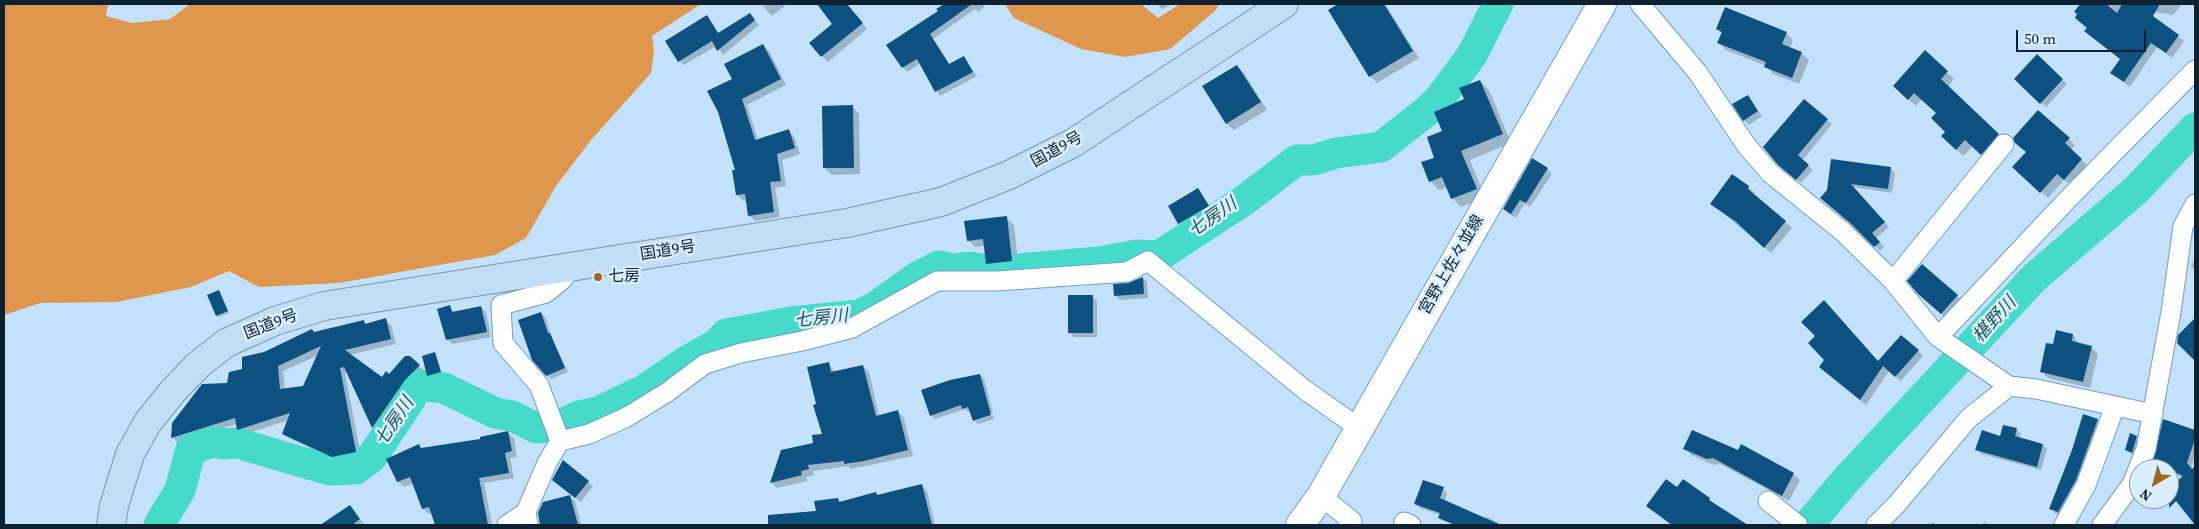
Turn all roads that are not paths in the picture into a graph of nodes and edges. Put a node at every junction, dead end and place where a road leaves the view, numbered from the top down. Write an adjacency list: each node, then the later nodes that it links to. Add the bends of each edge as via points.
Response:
1 (1284, 4): 7 (highway, 国道9号, via 1073,143 1009,175 941,202 847,223)
2 (1602, 4): 12 (main road, 宮野上佐々並線)
3 (1640, 4): 8 (street, via 1698,73 1746,145 1770,173 1842,231)
4 (2195, 70): 9 (street, via 2068,199)
5 (2004, 144): 8 (street)
6 (2195, 204): 11 (street, via 2183,226)
7 (571, 266): 13 (street, via 562,280 546,293 501,305 503,343 539,385); 17 (highway, 国道9号, via 324,306 275,321 226,343 173,391 148,422 130,454)
8 (1893, 281): 9 (street)
9 (1940, 339): 10 (street)
10 (2005, 382): 11 (street); 22 (street, via 1968,418)
11 (2132, 410): 23 (street); 24 (street, via 2146,449 2132,484)
12 (1359, 428): 13 (street, via 1305,390 1148,261 1127,272 996,281 937,281 852,328 705,364 627,417 589,434); 14 (main road, 宮野上佐々並線)
13 (560, 441): 16 (street, via 547,463)
14 (1321, 496): 19 (main road, 宮野上佐々並線); 20 (street, via 1352,521)
15 (1768, 501): 21 (street)
16 (527, 519): 18 (street)
17 (111, 525)
18 (507, 525)
19 (1300, 525)
20 (1349, 525)
21 (1798, 525)
22 (1876, 525)
23 (2064, 525)
24 (2102, 525)

